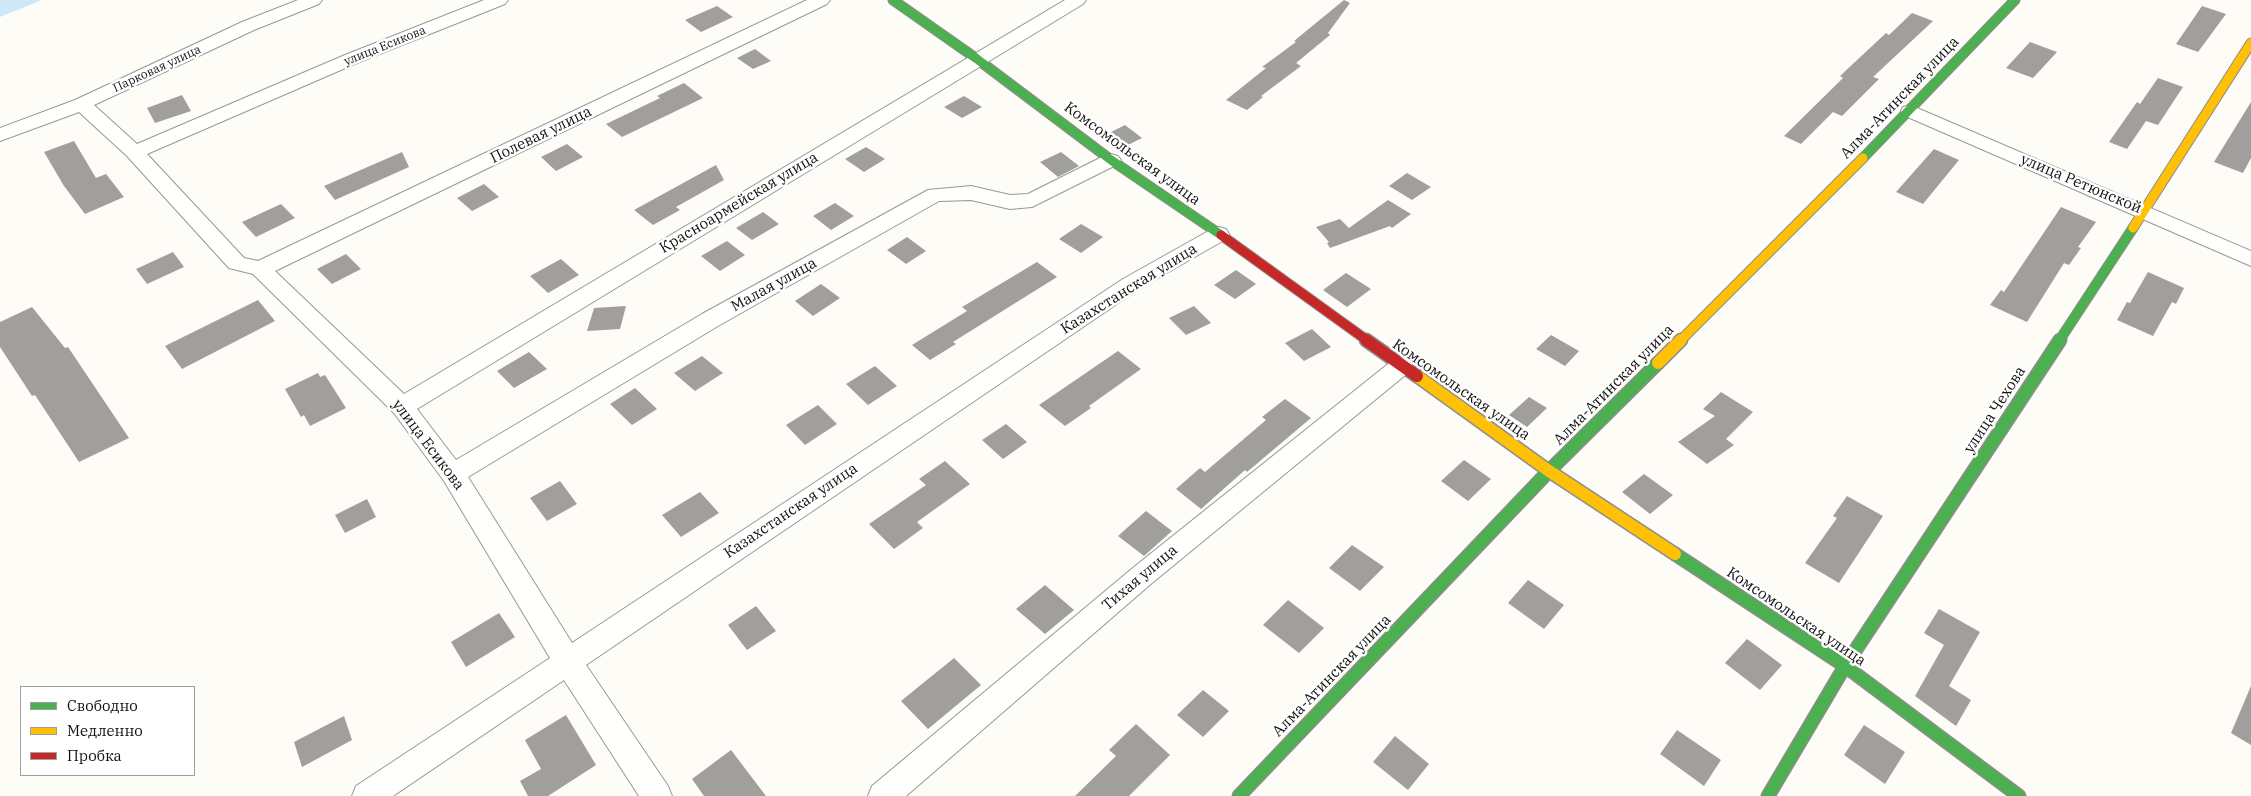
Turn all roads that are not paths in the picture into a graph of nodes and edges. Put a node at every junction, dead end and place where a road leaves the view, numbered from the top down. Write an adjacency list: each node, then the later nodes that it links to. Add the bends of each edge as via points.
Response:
1 (313, 0): 9 (street, Парковая улица, via 248,26)
2 (499, 0): 12 (street, улица Есикова)
3 (821, 0): 17 (street, Полевая улица)
4 (893, 0): 8 (street, Комсомольская улица)
5 (1077, 0): 8 (street, Красноармейская улица)
6 (2015, 0): 10 (street, Алма-Атинская улица)
7 (2251, 44): 14 (street, улица Чехова)
8 (977, 59): 13 (street, Комсомольская улица); 19 (street, Красноармейская улица)
9 (82, 104): 11 (street, Парковая улица); 12 (street, улица Есикова)
10 (1910, 111): 14 (street, улица Ретюнской); 20 (street, Алма-Атинская улица)
11 (0, 134)
12 (134, 152): 17 (street, улица Есикова, via 237,263)
13 (1112, 160): 15 (street, Комсомольская улица); 21 (street, Малая улица, via 1032,200 1010,202 972,193 935,194 710,320)
14 (2144, 211): 16 (street, улица Ретюнской); 23 (street, улица Чехова)
15 (1219, 234): 18 (street, Комсомольская улица); 22 (street, Казахстанская улица, via 1131,284)
16 (2251, 259)
17 (260, 269): 19 (street, улица Есикова)
18 (1401, 366): 20 (street, Комсомольская улица); 26 (street, Тихая улица, via 1143,575)
19 (402, 407): 21 (street, улица Есикова)
20 (1549, 471): 23 (street, Комсомольская улица); 27 (street, Алма-Атинская улица)
21 (453, 474): 22 (street, улица Есикова)
22 (567, 661): 24 (street, Казахстанская улица); 25 (street, улица Есикова)
23 (1845, 666): 28 (street, улица Чехова); 29 (street, Комсомольская улица)
24 (366, 796)
25 (657, 796)
26 (883, 796)
27 (1239, 796)
28 (1768, 796)
29 (2019, 796)

